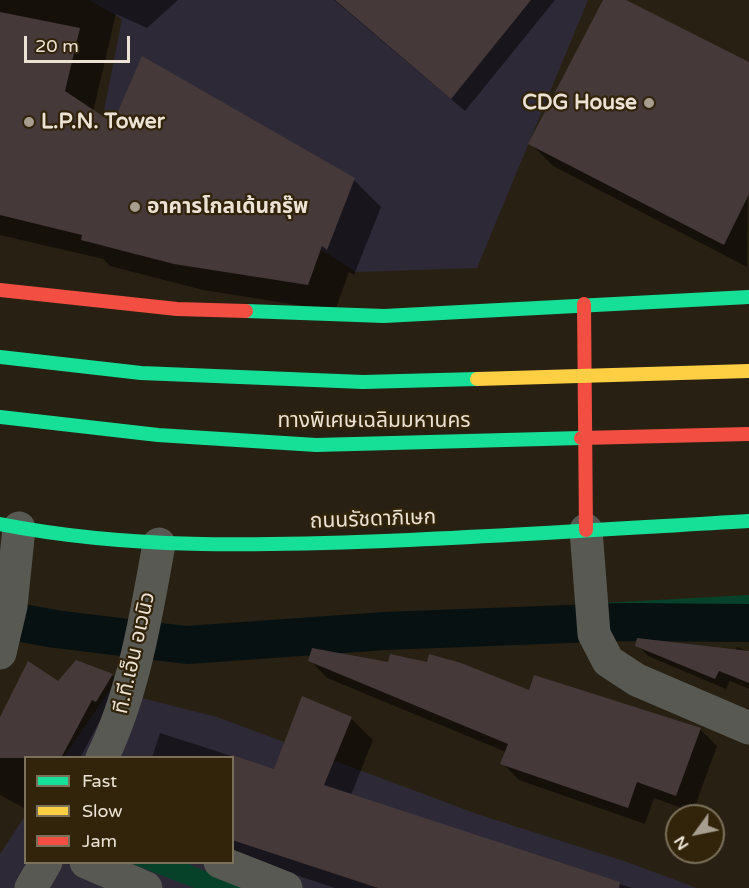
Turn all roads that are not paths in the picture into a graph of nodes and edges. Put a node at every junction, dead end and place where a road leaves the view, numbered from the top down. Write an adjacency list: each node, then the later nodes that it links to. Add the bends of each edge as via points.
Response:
1 (0, 290): 3 (main road, via 177,309 384,316)
2 (749, 297): 3 (main road)
3 (584, 304): 10 (main road)
4 (0, 357): 5 (main road, ทางพิเศษเฉลิมมหานคร, bridge, via 141,373 363,382)
5 (749, 371)
6 (0, 417): 7 (main road, ทางพิเศษเฉลิมมหานคร, bridge, via 158,435 316,445)
7 (749, 434)
8 (749, 521): 10 (main road, ถนนรัชดาภิเษก)
9 (9, 526): 11 (main road, ถนนรัชดาภิเษก, via 91,539); 12 (street, via 11,606)
10 (586, 530): 11 (main road, ถนนรัชดาภิเษก, via 282,544); 13 (street, via 592,621 604,656 620,672)
11 (159, 544): 14 (street, ที.ที.เอ็น อเวนิว, via 137,654 118,725)
12 (0, 652)
13 (749, 728)
14 (103, 756)
15 (45, 864): 18 (street)
16 (94, 864): 19 (street)
17 (225, 864): 20 (street)
18 (31, 888)
19 (146, 888)
20 (286, 888)

